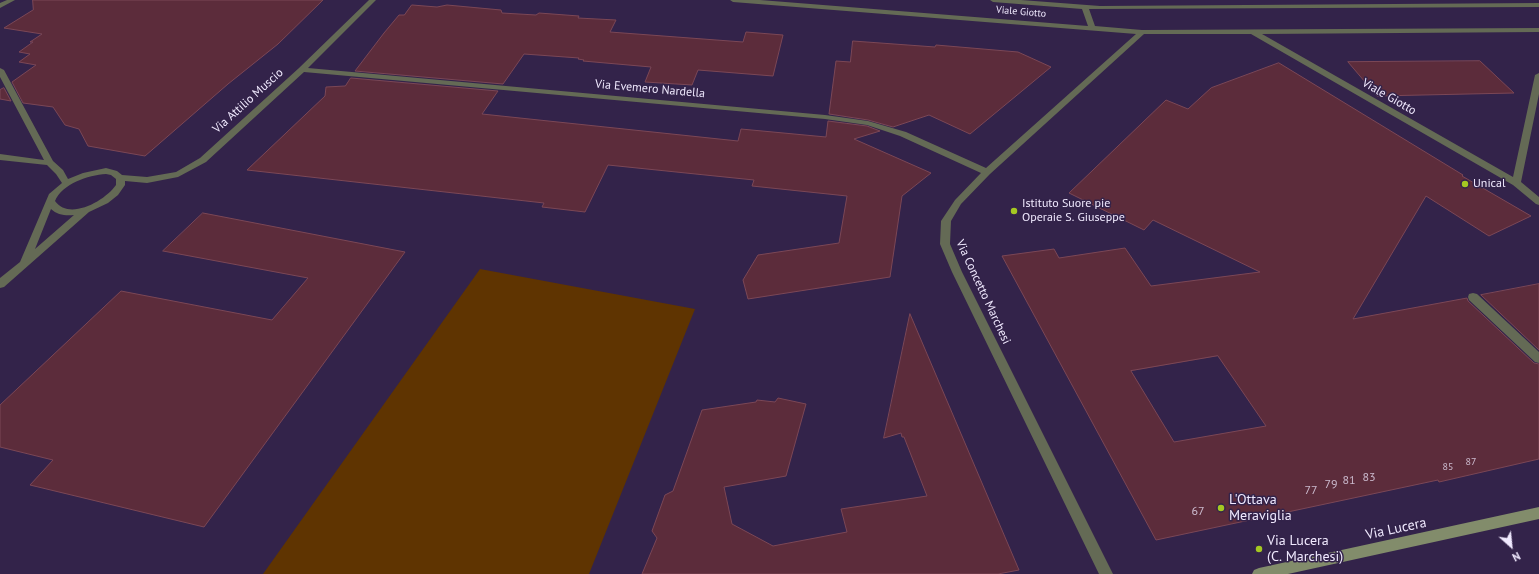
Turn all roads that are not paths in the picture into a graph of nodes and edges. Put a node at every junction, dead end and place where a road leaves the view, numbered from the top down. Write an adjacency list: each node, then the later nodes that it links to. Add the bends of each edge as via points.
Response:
1 (12, 0): 8 (street)
2 (373, 0): 17 (street, Via Attilio Muscio)
3 (733, 0): 12 (street, Viale Giotto)
4 (993, 0): 10 (street, Viale Giotto)
5 (1153, 0): 11 (street)
6 (1203, 0): 9 (street)
7 (1539, 5): 9 (street, Viale Giotto)
8 (0, 6)
9 (1208, 7): 11 (street, Viale Giotto)
10 (1086, 8): 11 (street, Viale Giotto); 12 (street)
11 (1157, 8)
12 (1092, 28): 15 (street, Viale Giotto)
13 (1539, 30): 14 (street, Viale Giotto)
14 (1251, 31): 15 (street, Viale Giotto); 24 (street, Viale Giotto)
15 (1142, 32): 21 (street, Via Concetto Marchesi)
16 (0, 70): 20 (street)
17 (302, 70): 21 (street, Via Evemero Nardella, via 868,123 903,134); 22 (street, Via Attilio Muscio, via 203,160 178,174 147,180)
18 (1539, 75): 24 (street)
19 (0, 157): 20 (street)
20 (50, 163): 23 (street, via 60,172)
21 (987, 172): 33 (street, Via Concetto Marchesi, via 958,202 946,221 945,244)
22 (120, 178): 23 (street, Via Attilio Muscio, via 108,172 97,172); 27 (street, via 119,190 113,196)
23 (66, 183): 25 (street, via 53,194)
24 (1516, 183): 26 (street, Viale Giotto)
25 (50, 201): 27 (street, via 52,207 58,211); 28 (street)
26 (1539, 202)
27 (85, 210): 28 (street)
28 (24, 263): 29 (street)
29 (0, 284)
30 (1473, 297): 31 (street)
31 (1539, 359)
32 (1539, 513): 34 (street, Via Lucera)
33 (1106, 574)
34 (1259, 574)

